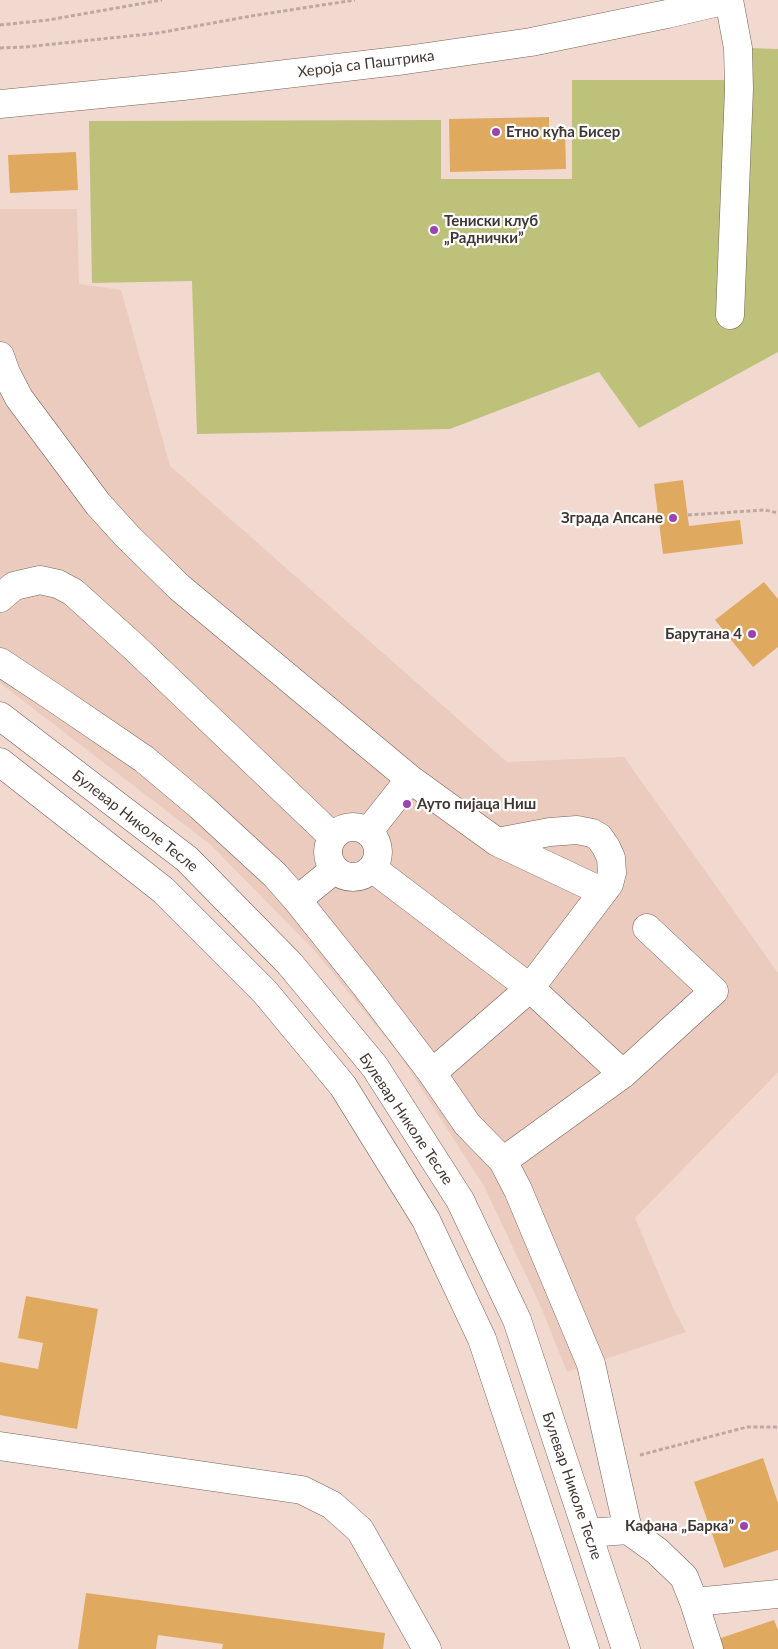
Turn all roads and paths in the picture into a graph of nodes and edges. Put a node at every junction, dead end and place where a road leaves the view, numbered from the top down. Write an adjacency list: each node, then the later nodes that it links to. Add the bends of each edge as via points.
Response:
1 (162, 0): 4 (path)
2 (356, 0): 5 (path, via 158,32)
3 (728, 0): 6 (main road, Хероја са Паштрика, via 521,44 193,85); 7 (main road, via 738,48 739,89)
4 (0, 25)
5 (0, 48)
6 (0, 104)
7 (730, 315)
8 (0, 356): 15 (main road, via 19,398 98,504 127,536 179,587)
9 (778, 513): 10 (path, via 765,510)
10 (688, 515)
11 (0, 598): 17 (main road, via 14,586 40,580 73,592)
12 (0, 662): 22 (main road, via 144,759 247,849)
13 (0, 716): 32 (main road, Булевар Николе Тесле, via 187,859 290,964 375,1067 460,1200 517,1320)
14 (0, 762): 36 (main road, via 164,890 265,992 343,1086 426,1220 482,1339)
15 (410, 779): 16 (main road); 18 (main road)
16 (368, 832): 17 (main road, via 362,828 345,828); 19 (main road, via 378,845 377,861)
17 (332, 837): 20 (main road, via 328,853)
18 (497, 842): 21 (main road); 21 (main road, via 550,832 592,832 599,837 611,858 612,873)
19 (372, 868): 20 (main road, via 358,877 349,877); 24 (main road)
20 (335, 869): 22 (main road)
21 (603, 892): 24 (main road)
22 (297, 900): 25 (main road)
23 (647, 928): 26 (main road, via 714,991)
24 (530, 988): 25 (main road); 26 (main road)
25 (432, 1073): 27 (main road, via 467,1124)
26 (624, 1074): 27 (main road)
27 (503, 1160): 30 (main road, via 591,1364)
28 (778, 1427): 30 (path, via 747,1427)
29 (0, 1446): 35 (main road, via 302,1490 332,1505 360,1530)
30 (614, 1462): 31 (main road)
31 (628, 1530): 32 (main road); 34 (main road, via 657,1551 684,1577)
32 (588, 1533): 37 (main road, Булевар Николе Тесле)
33 (778, 1594): 34 (main road)
34 (694, 1602): 38 (main road)
35 (427, 1649)
36 (585, 1649)
37 (626, 1649)
38 (709, 1649)

